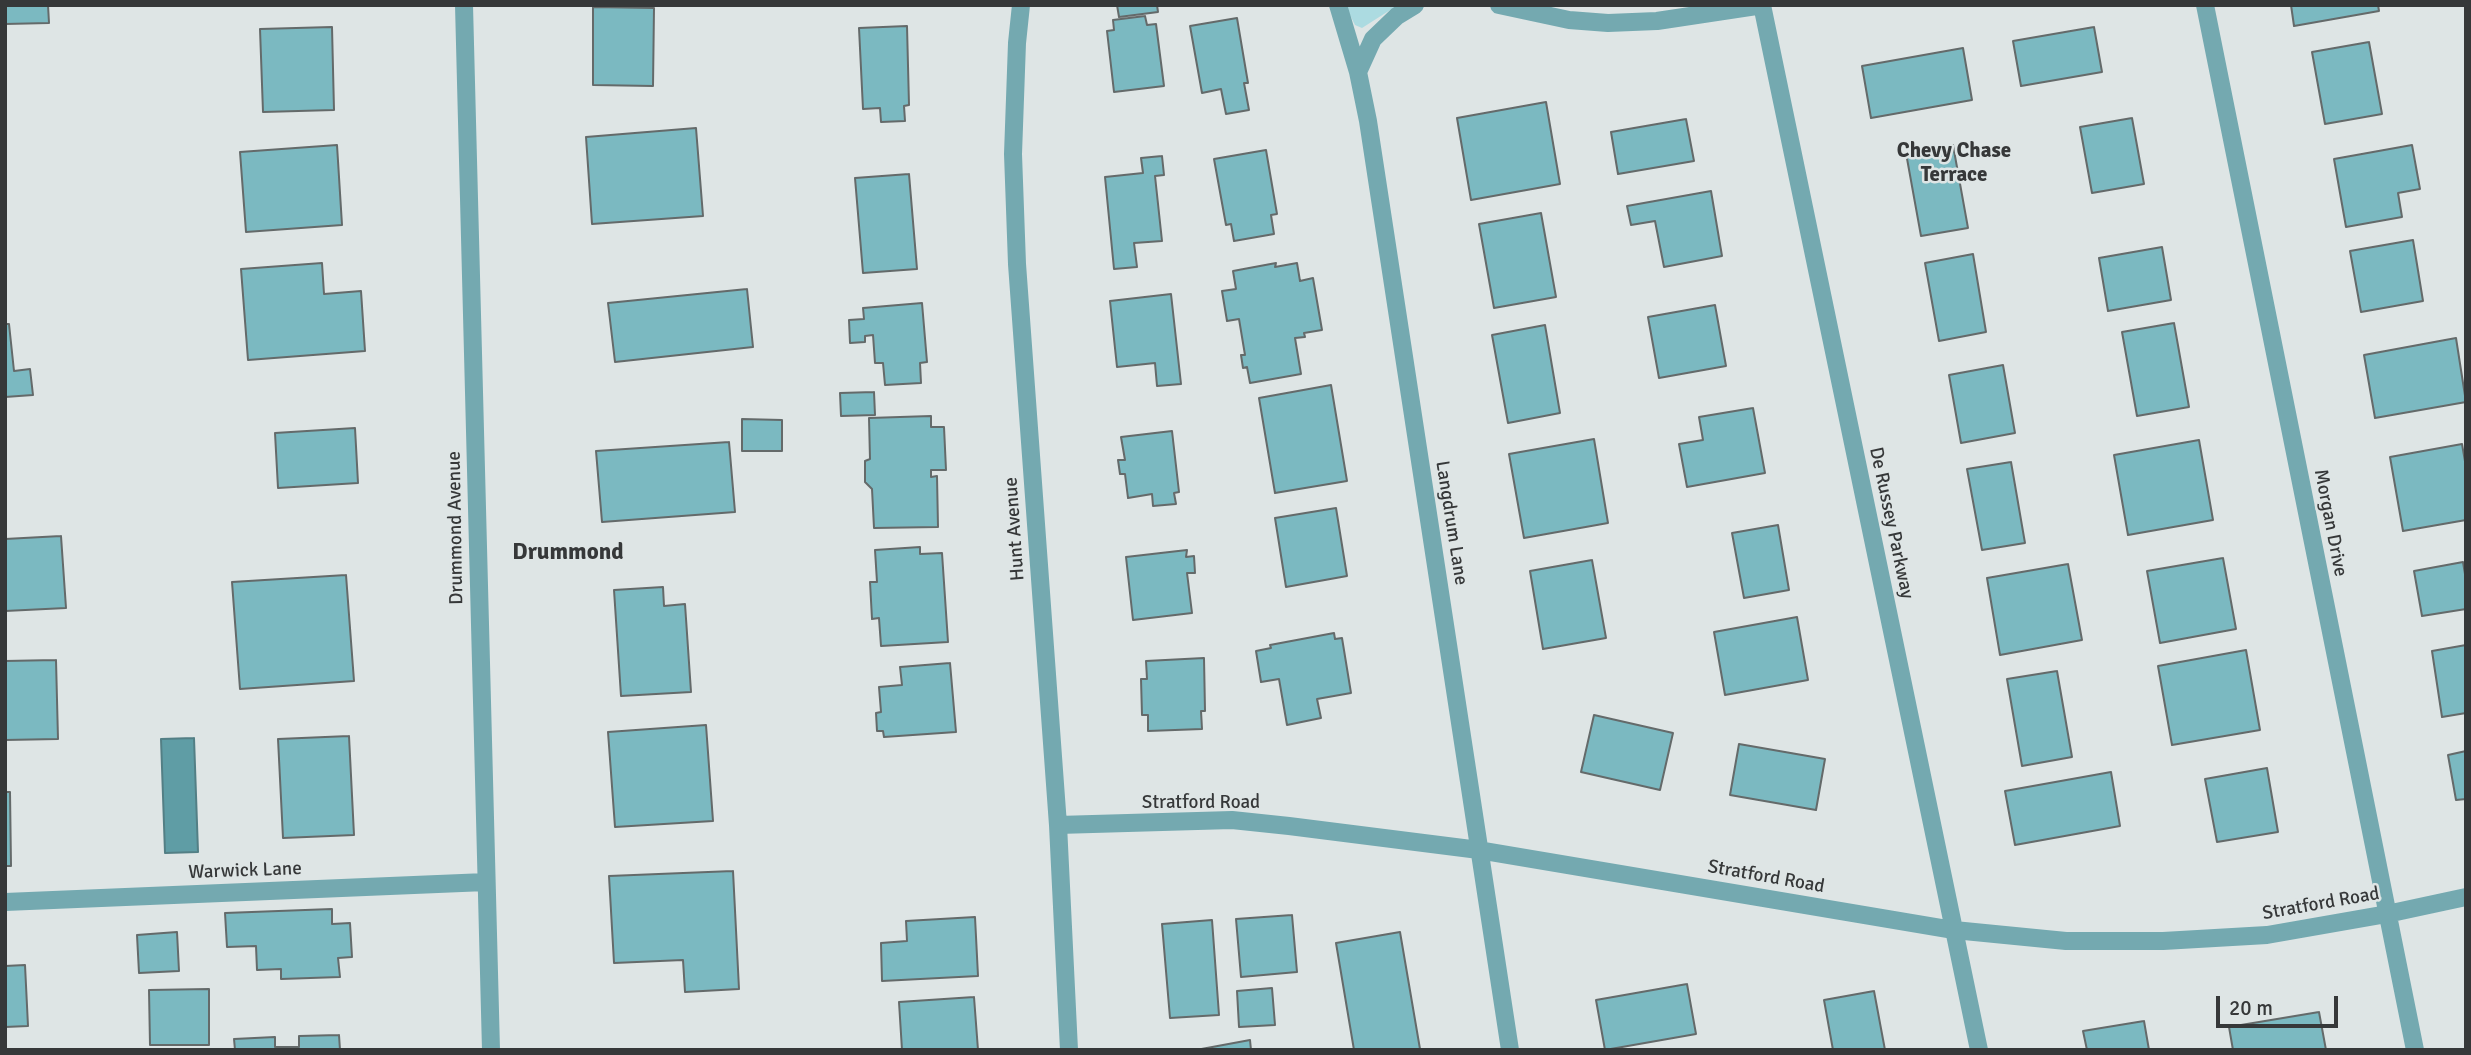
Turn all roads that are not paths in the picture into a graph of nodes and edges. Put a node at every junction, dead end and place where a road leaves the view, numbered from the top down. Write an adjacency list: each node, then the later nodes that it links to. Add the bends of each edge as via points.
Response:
1 (464, 5): 11 (street, Drummond Avenue)
2 (1021, 5): 9 (street, Hunt Avenue, via 1013,154 1017,264)
3 (1338, 5): 8 (street, Langdrum Lane)
4 (1415, 5): 8 (street, via 1373,38)
5 (1499, 5): 6 (street, via 1608,23 1657,21)
6 (1763, 5): 15 (street, De Russey Parkway)
7 (2205, 5): 14 (street, Morgan Drive)
8 (1359, 72): 10 (street, Langdrum Lane)
9 (1058, 825): 10 (street, Stratford Road, via 1232,820); 17 (street, Hunt Avenue)
10 (1479, 850): 15 (street, Stratford Road); 18 (street, Langdrum Lane)
11 (486, 882): 13 (street, Warwick Lane); 16 (street, Drummond Avenue)
12 (2466, 897): 14 (street, Stratford Road)
13 (5, 902)
14 (2387, 914): 15 (street, Stratford Road, via 2267,935 2163,942 2066,941); 20 (street, Morgan Drive)
15 (1954, 929): 19 (street, De Russey Parkway)
16 (491, 1050)
17 (1069, 1050)
18 (1510, 1050)
19 (1979, 1050)
20 (2415, 1050)

